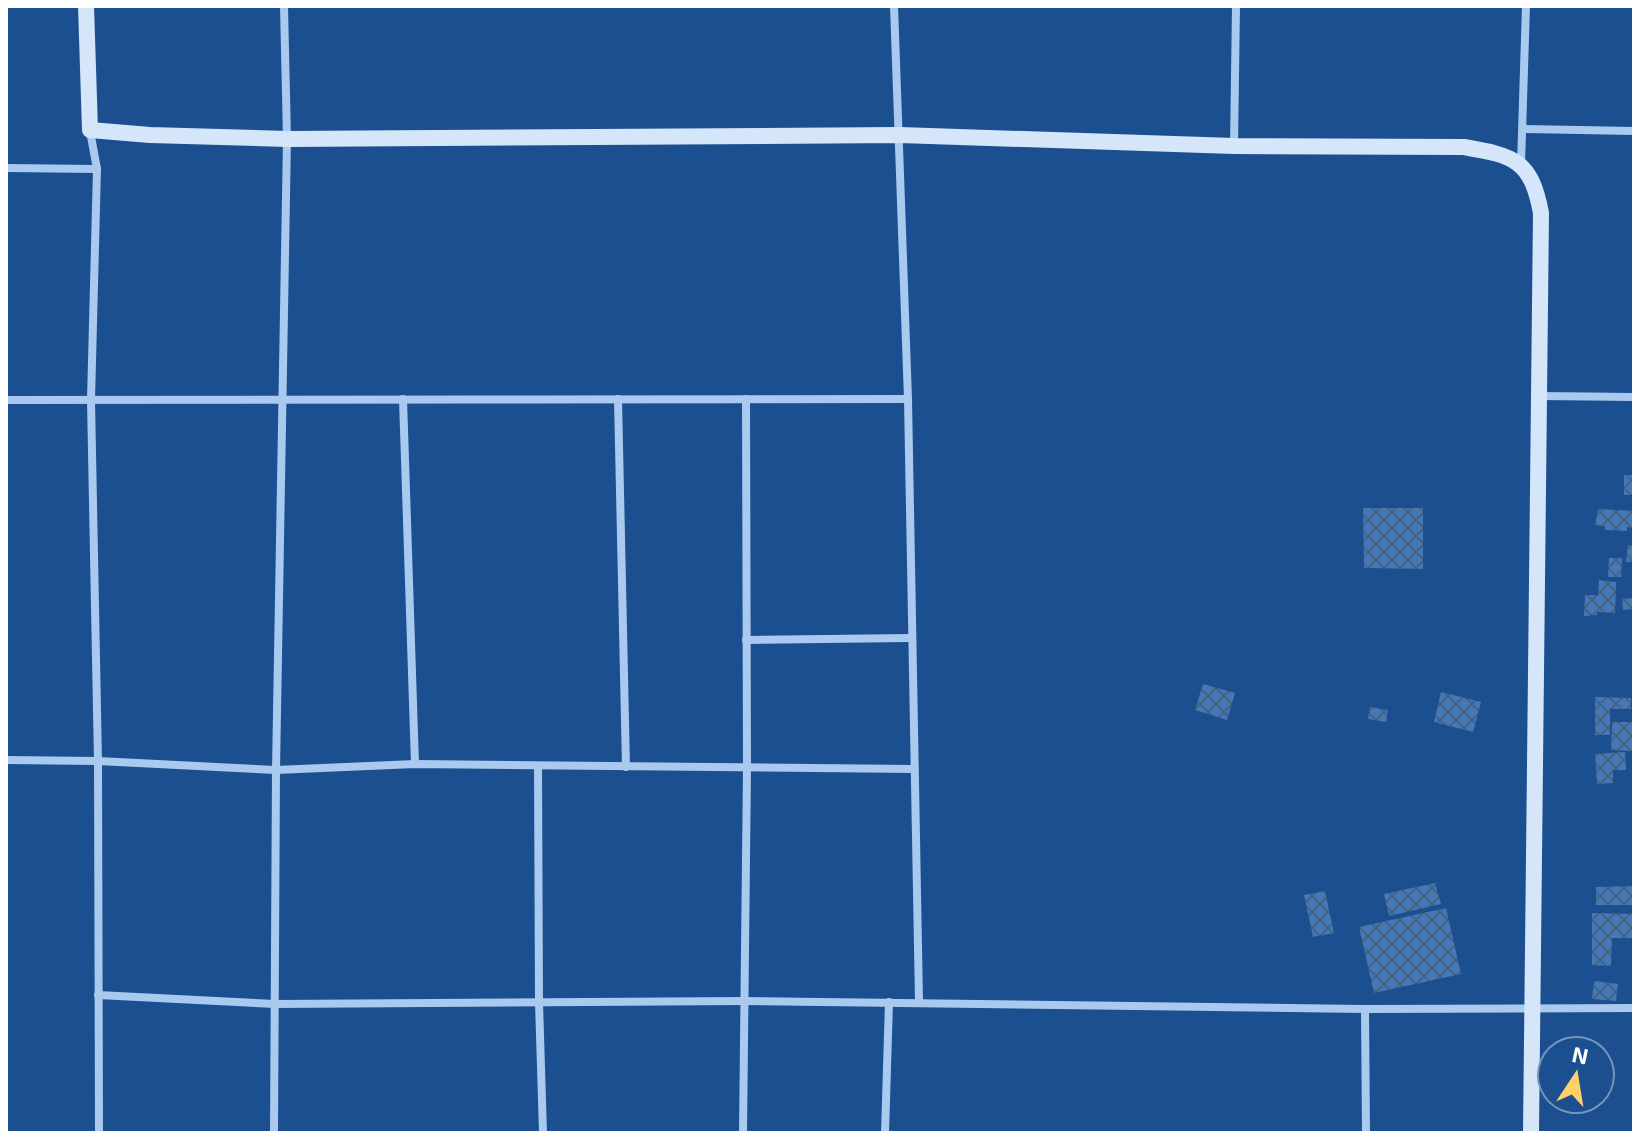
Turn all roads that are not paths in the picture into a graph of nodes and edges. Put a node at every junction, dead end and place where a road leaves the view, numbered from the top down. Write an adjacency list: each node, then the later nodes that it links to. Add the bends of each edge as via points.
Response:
1 (86, 6): 7 (main road)
2 (284, 6): 10 (street)
3 (894, 6): 9 (street)
4 (1236, 6): 11 (street)
5 (1526, 6): 6 (street)
6 (1524, 129): 8 (street); 12 (street)
7 (90, 130): 10 (main road); 14 (street)
8 (1634, 131)
9 (900, 135): 10 (main road); 11 (main road); 20 (street)
10 (287, 139): 23 (street)
11 (1234, 146): 12 (main road, via 1464,147)
12 (1521, 164): 15 (main road, via 1536,187 1541,213)
13 (6, 168): 14 (street)
14 (97, 169): 22 (street)
15 (1539, 396): 16 (street); 42 (main road)
16 (1634, 397)
17 (403, 399): 18 (street); 23 (street); 28 (street)
18 (618, 399): 19 (street); 30 (street)
19 (746, 399): 20 (street); 25 (street)
20 (908, 399): 24 (street)
21 (6, 400): 22 (street)
22 (91, 400): 23 (street); 27 (street)
23 (281, 400): 33 (street)
24 (911, 638): 25 (street); 32 (street)
25 (746, 640): 31 (street)
26 (6, 760): 27 (street)
27 (98, 761): 33 (street); 34 (street)
28 (415, 764): 29 (street); 33 (street)
29 (538, 766): 30 (street); 36 (street)
30 (626, 767): 31 (street)
31 (747, 768): 32 (street); 35 (street)
32 (913, 769): 38 (street)
33 (276, 770): 39 (street)
34 (98, 995): 39 (street); 43 (street)
35 (744, 1001): 36 (street); 37 (street); 46 (street)
36 (539, 1002): 39 (street); 45 (street)
37 (889, 1002): 38 (street); 47 (street)
38 (919, 1002): 41 (street)
39 (275, 1004): 44 (street)
40 (1634, 1008): 42 (street)
41 (1365, 1009): 42 (street); 48 (street)
42 (1532, 1009): 49 (main road)
43 (99, 1133)
44 (274, 1133)
45 (543, 1133)
46 (743, 1133)
47 (885, 1133)
48 (1366, 1133)
49 (1531, 1133)

